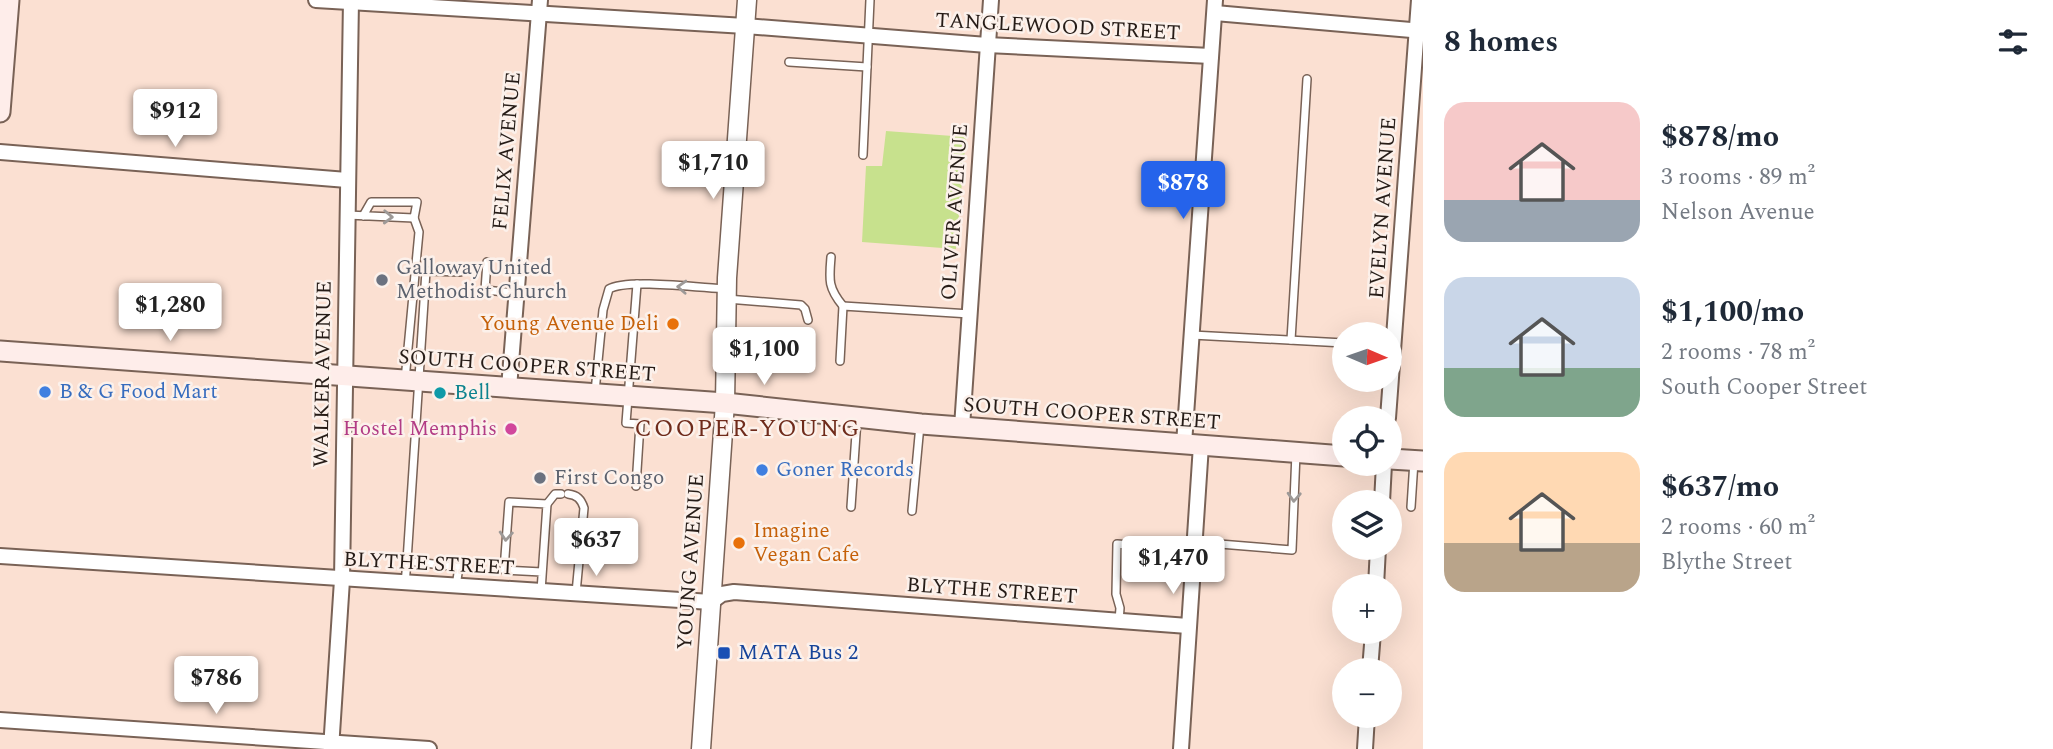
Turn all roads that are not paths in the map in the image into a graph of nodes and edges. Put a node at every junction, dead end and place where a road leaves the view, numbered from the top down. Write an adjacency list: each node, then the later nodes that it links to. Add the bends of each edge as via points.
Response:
1 (9, 0): 18 (main road)
2 (316, 0): 7 (street, TANGLEWOOD STREET)
3 (747, 0): 10 (street, YOUNG AVENUE)
4 (870, 0): 12 (lane)
5 (991, 0): 13 (street, OLIVER AVENUE)
6 (1419, 0): 11 (street, EVELYN AVENUE)
7 (351, 1): 8 (street, TANGLEWOOD STREET); 21 (street, WALKER AVENUE)
8 (539, 7): 10 (street, TANGLEWOOD STREET); 29 (street, FELIX AVENUE)
9 (1215, 7): 11 (street); 14 (street)
10 (746, 26): 12 (street, TANGLEWOOD STREET); 30 (street, YOUNG AVENUE)
11 (1420, 31): 34 (street, EVELYN AVENUE)
12 (869, 36): 13 (street, TANGLEWOOD STREET); 16 (lane)
13 (988, 46): 14 (street, TANGLEWOOD STREET); 32 (street, OLIVER AVENUE)
14 (1211, 56): 35 (street)
15 (789, 62): 16 (lane)
16 (867, 67): 20 (lane)
17 (1307, 79): 36 (lane)
18 (0, 112)
19 (0, 152): 21 (street)
20 (863, 155)
21 (347, 180): 22 (street, WALKER AVENUE)
22 (346, 215): 23 (lane); 40 (street, WALKER AVENUE)
23 (363, 216): 24 (lane, one-way to 24); 24 (lane, via 371,202 416,202)
24 (414, 218): 41 (lane, via 419,232)
25 (831, 257): 31 (lane, via 829,282)
26 (487, 262): 29 (lane, via 485,290)
27 (460, 272): 41 (lane, via 426,271)
28 (638, 284): 30 (lane, one-way to 28); 43 (lane, via 615,285 607,294); 44 (lane)
29 (516, 293): 42 (street, FELIX AVENUE)
30 (727, 294): 33 (lane, via 801,305); 45 (street, YOUNG AVENUE)
31 (844, 306): 32 (lane); 39 (lane)
32 (970, 314): 48 (street, OLIVER AVENUE)
33 (807, 320)
34 (1394, 322)
35 (1192, 335): 36 (lane); 49 (street)
36 (1291, 340): 37 (lane)
37 (1332, 342)
38 (0, 351): 40 (main road, SOUTH COOPER STREET)
39 (840, 361)
40 (344, 375): 41 (main road, SOUTH COOPER STREET); 63 (street, WALKER AVENUE)
41 (413, 381): 42 (main road, SOUTH COOPER STREET); 61 (lane)
42 (509, 388): 43 (main road, SOUTH COOPER STREET)
43 (595, 394): 44 (main road, SOUTH COOPER STREET)
44 (628, 396): 45 (main road, SOUTH COOPER STREET); 53 (lane, via 626,423 640,424)
45 (725, 403): 46 (main road, SOUTH COOPER STREET); 68 (street, YOUNG AVENUE)
46 (857, 418): 47 (main road, SOUTH COOPER STREET); 55 (lane)
47 (920, 424): 48 (main road, SOUTH COOPER STREET); 57 (lane)
48 (962, 426): 49 (main road, SOUTH COOPER STREET)
49 (1192, 444): 50 (main road, SOUTH COOPER STREET); 58 (street)
50 (1296, 452): 51 (main road, SOUTH COOPER STREET); 58 (lane, one-way to 58, via 1292,550)
51 (1332, 455)
52 (1418, 461): 56 (lane)
53 (636, 486)
54 (547, 504): 62 (lane); 62 (lane, one-way to 62, via 509,502 504,570); 67 (lane, via 555,494 575,495 582,501)
55 (851, 507)
56 (1412, 507)
57 (912, 511)
58 (1195, 542): 70 (street)
59 (1146, 546): 69 (lane, via 1116,544)
60 (0, 556): 63 (street, BLYTHE STREET)
61 (407, 561): 64 (lane); 65 (lane, via 458,567)
62 (542, 572): 66 (lane)
63 (342, 580): 64 (street, BLYTHE STREET); 73 (street, WALKER AVENUE)
64 (405, 584): 65 (street, BLYTHE STREET)
65 (456, 587): 66 (street, BLYTHE STREET)
66 (541, 591): 67 (street, BLYTHE STREET)
67 (576, 594): 68 (street, BLYTHE STREET)
68 (711, 602): 69 (street, BLYTHE STREET, via 734,592); 75 (street, YOUNG AVENUE)
69 (1119, 622): 70 (street, BLYTHE STREET)
70 (1188, 626): 76 (street)
71 (0, 720): 73 (street)
72 (1366, 728): 77 (street)
73 (332, 745): 74 (street)
74 (429, 749)
75 (701, 749)
76 (1181, 749)
77 (1364, 749)

